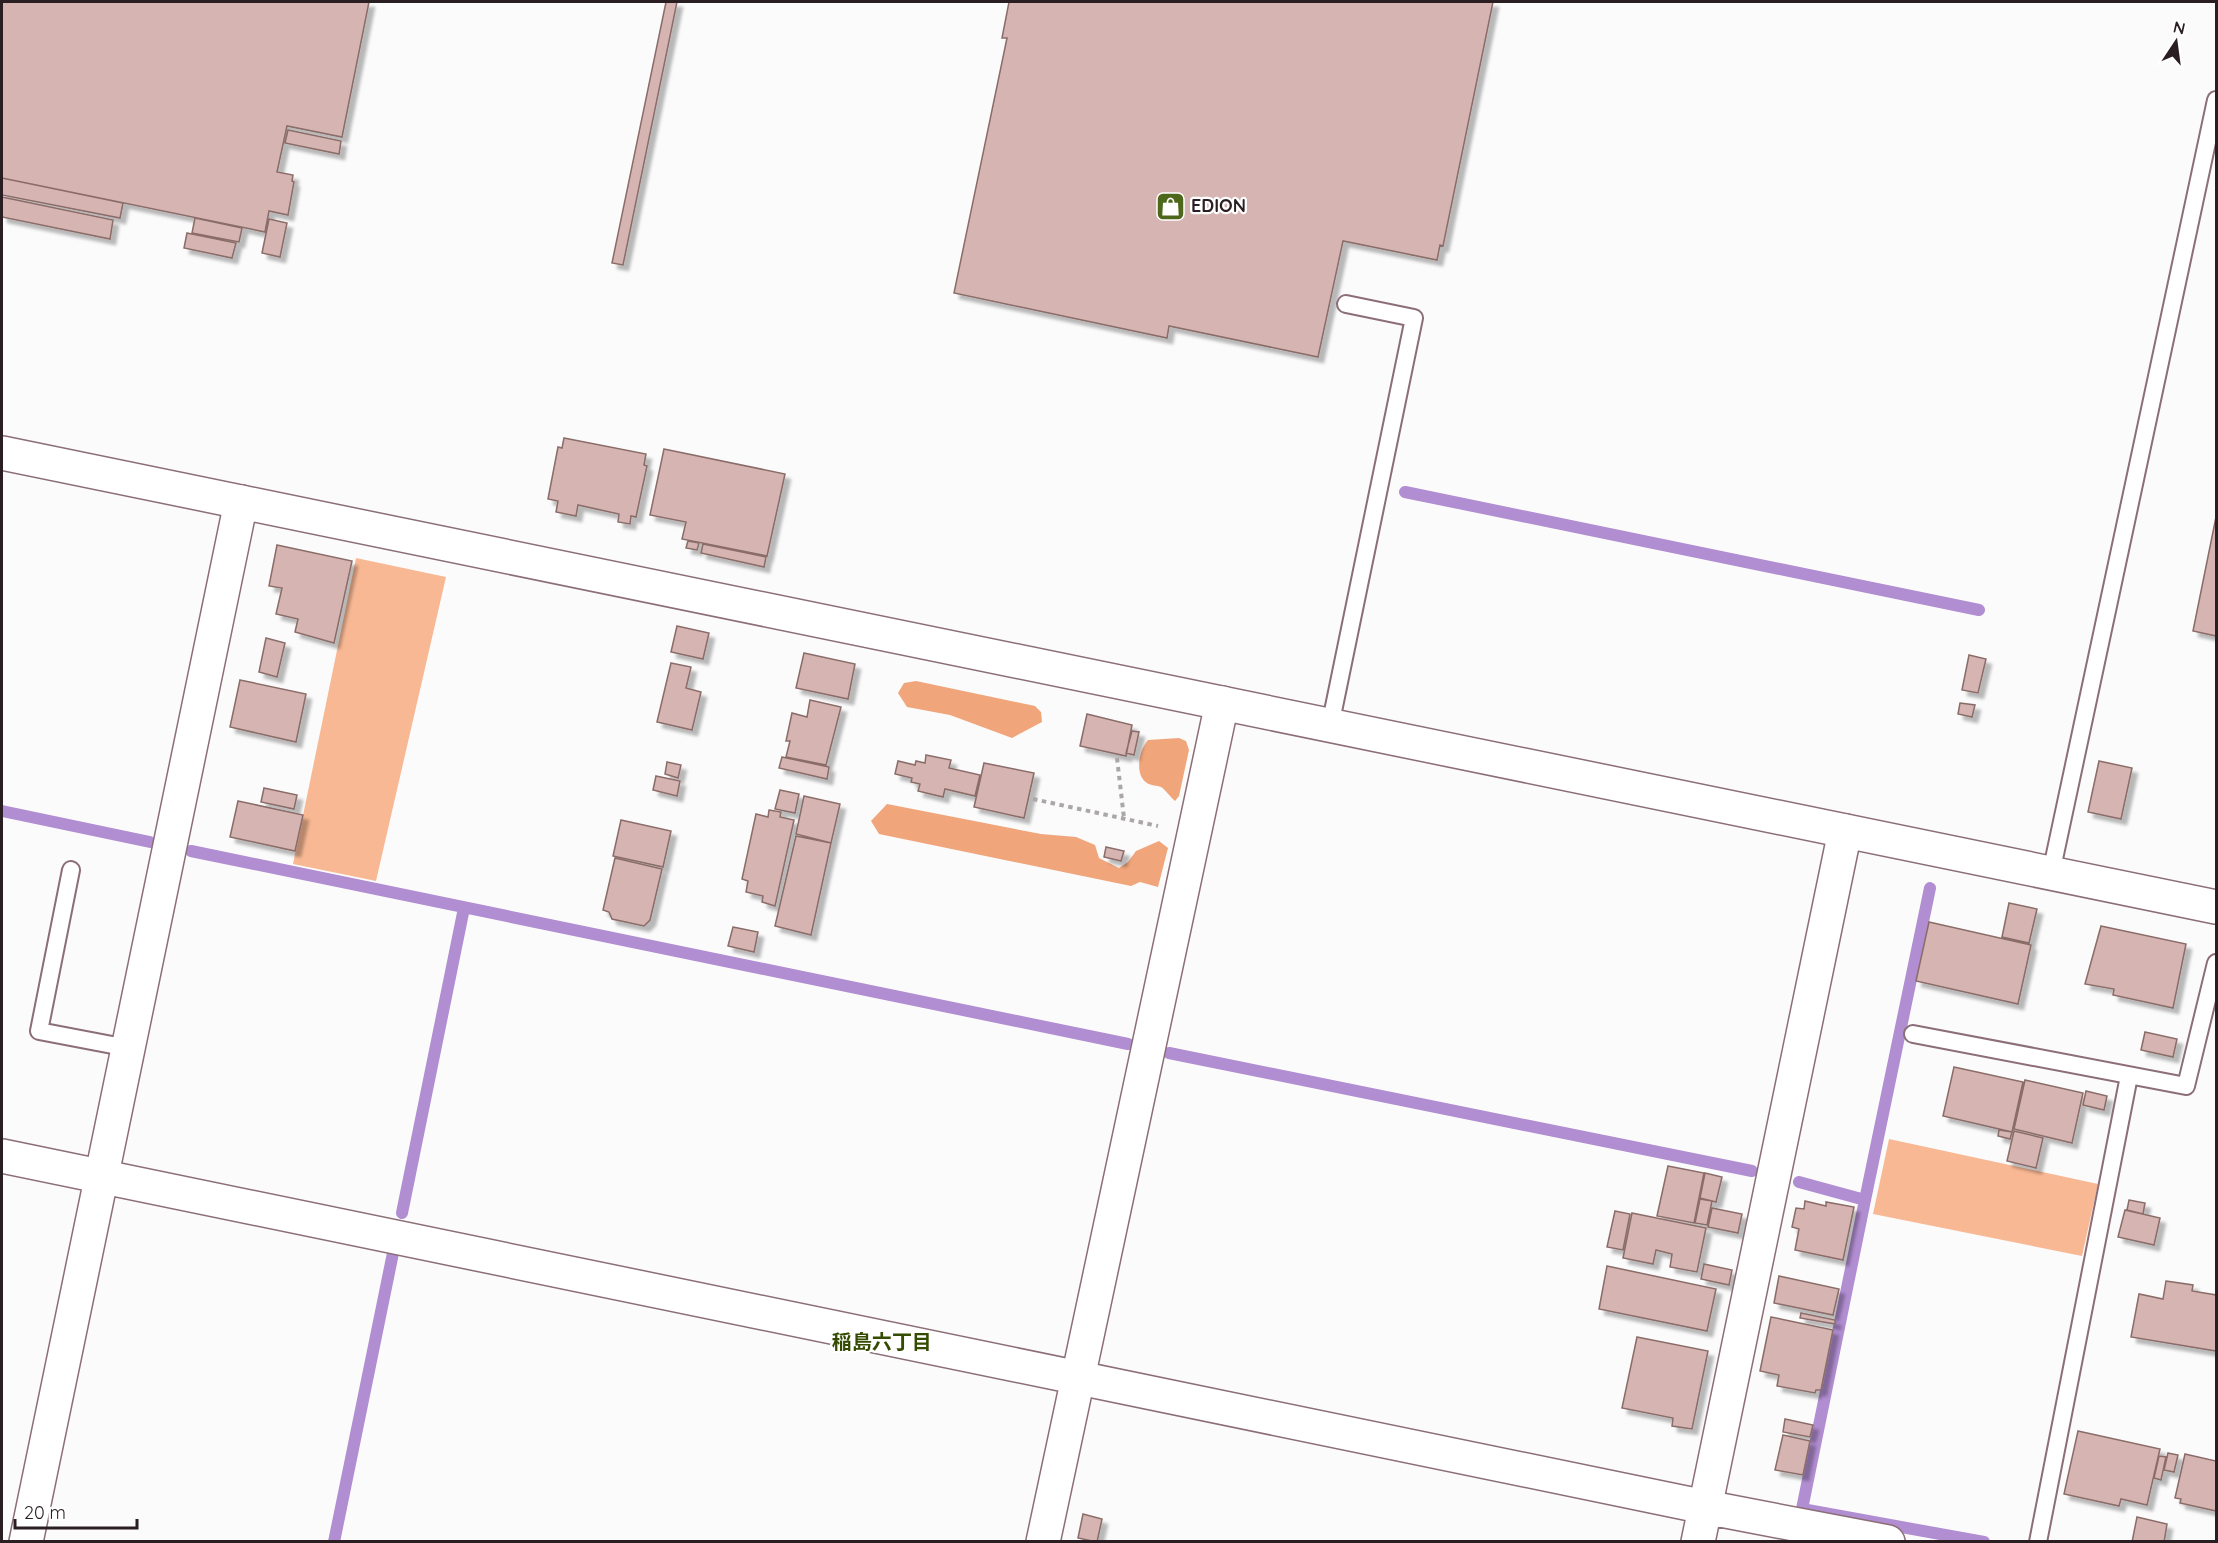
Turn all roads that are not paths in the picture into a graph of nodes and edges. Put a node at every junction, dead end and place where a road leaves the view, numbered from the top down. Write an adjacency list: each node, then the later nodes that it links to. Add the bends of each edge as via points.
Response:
1 (2217, 100): 9 (lane)
2 (1346, 304): 6 (lane, via 1414,318)
3 (2, 453): 4 (street)
4 (241, 502): 5 (street); 13 (street)
5 (1222, 703): 6 (street); 17 (street)
6 (1330, 726): 7 (street)
7 (1845, 831): 9 (street); 18 (street)
8 (71, 870): 13 (lane, via 39,1031)
9 (2051, 873): 10 (street)
10 (2217, 907)
11 (2217, 963): 14 (lane, via 2186,1086)
12 (1913, 1034): 14 (lane)
13 (128, 1048): 16 (street)
14 (2128, 1076): 23 (lane)
15 (2, 1156): 16 (street)
16 (101, 1175): 17 (street); 19 (street)
17 (1078, 1377): 18 (street); 20 (street)
18 (1705, 1506): 21 (street); 22 (street)
19 (26, 1542)
20 (1043, 1542)
21 (1698, 1542)
22 (1888, 1542)
23 (2038, 1542)

